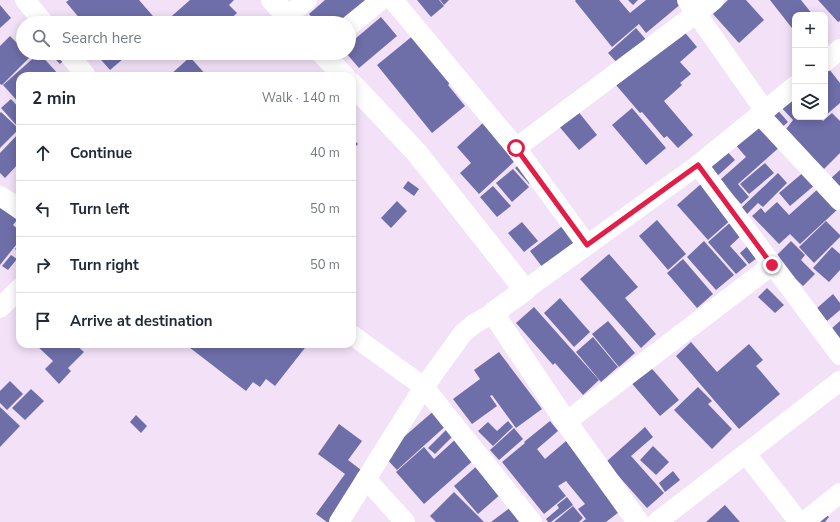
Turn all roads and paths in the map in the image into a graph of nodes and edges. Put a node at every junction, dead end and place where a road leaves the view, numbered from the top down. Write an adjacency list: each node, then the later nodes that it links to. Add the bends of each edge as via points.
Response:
1 (25, 0): 8 (street)
2 (272, 0): 9 (street)
3 (307, 0): 10 (street)
4 (381, 0): 11 (street)
5 (393, 0): 21 (street)
6 (714, 0): 7 (street)
7 (693, 7): 20 (street); 21 (street)
8 (38, 16)
9 (287, 16)
10 (294, 16)
11 (356, 20)
12 (840, 49): 13 (street)
13 (828, 59)
14 (73, 60): 16 (street)
15 (329, 60): 17 (street)
16 (83, 72)
17 (340, 72)
18 (356, 88): 28 (street, via 417,153)
19 (792, 88): 20 (street)
20 (762, 113): 22 (street); 24 (street)
21 (516, 148): 26 (street)
22 (698, 165): 26 (street); 27 (street)
23 (0, 196): 25 (street)
24 (840, 201)
25 (16, 206)
26 (587, 245): 28 (street)
27 (772, 265): 33 (street); 36 (street)
28 (525, 290): 31 (street)
29 (16, 292): 30 (street)
30 (0, 308)
31 (493, 313): 35 (street, via 463,332); 36 (street)
32 (356, 338): 35 (street)
33 (840, 355)
34 (840, 381): 37 (street)
35 (424, 387): 38 (street); 43 (street)
36 (566, 422): 40 (street)
37 (746, 454): 44 (street); 45 (street)
38 (366, 479): 41 (street); 42 (street)
39 (840, 493): 46 (street)
40 (633, 520)
41 (339, 522)
42 (406, 522)
43 (532, 522)
44 (657, 522)
45 (799, 522)
46 (804, 522)

